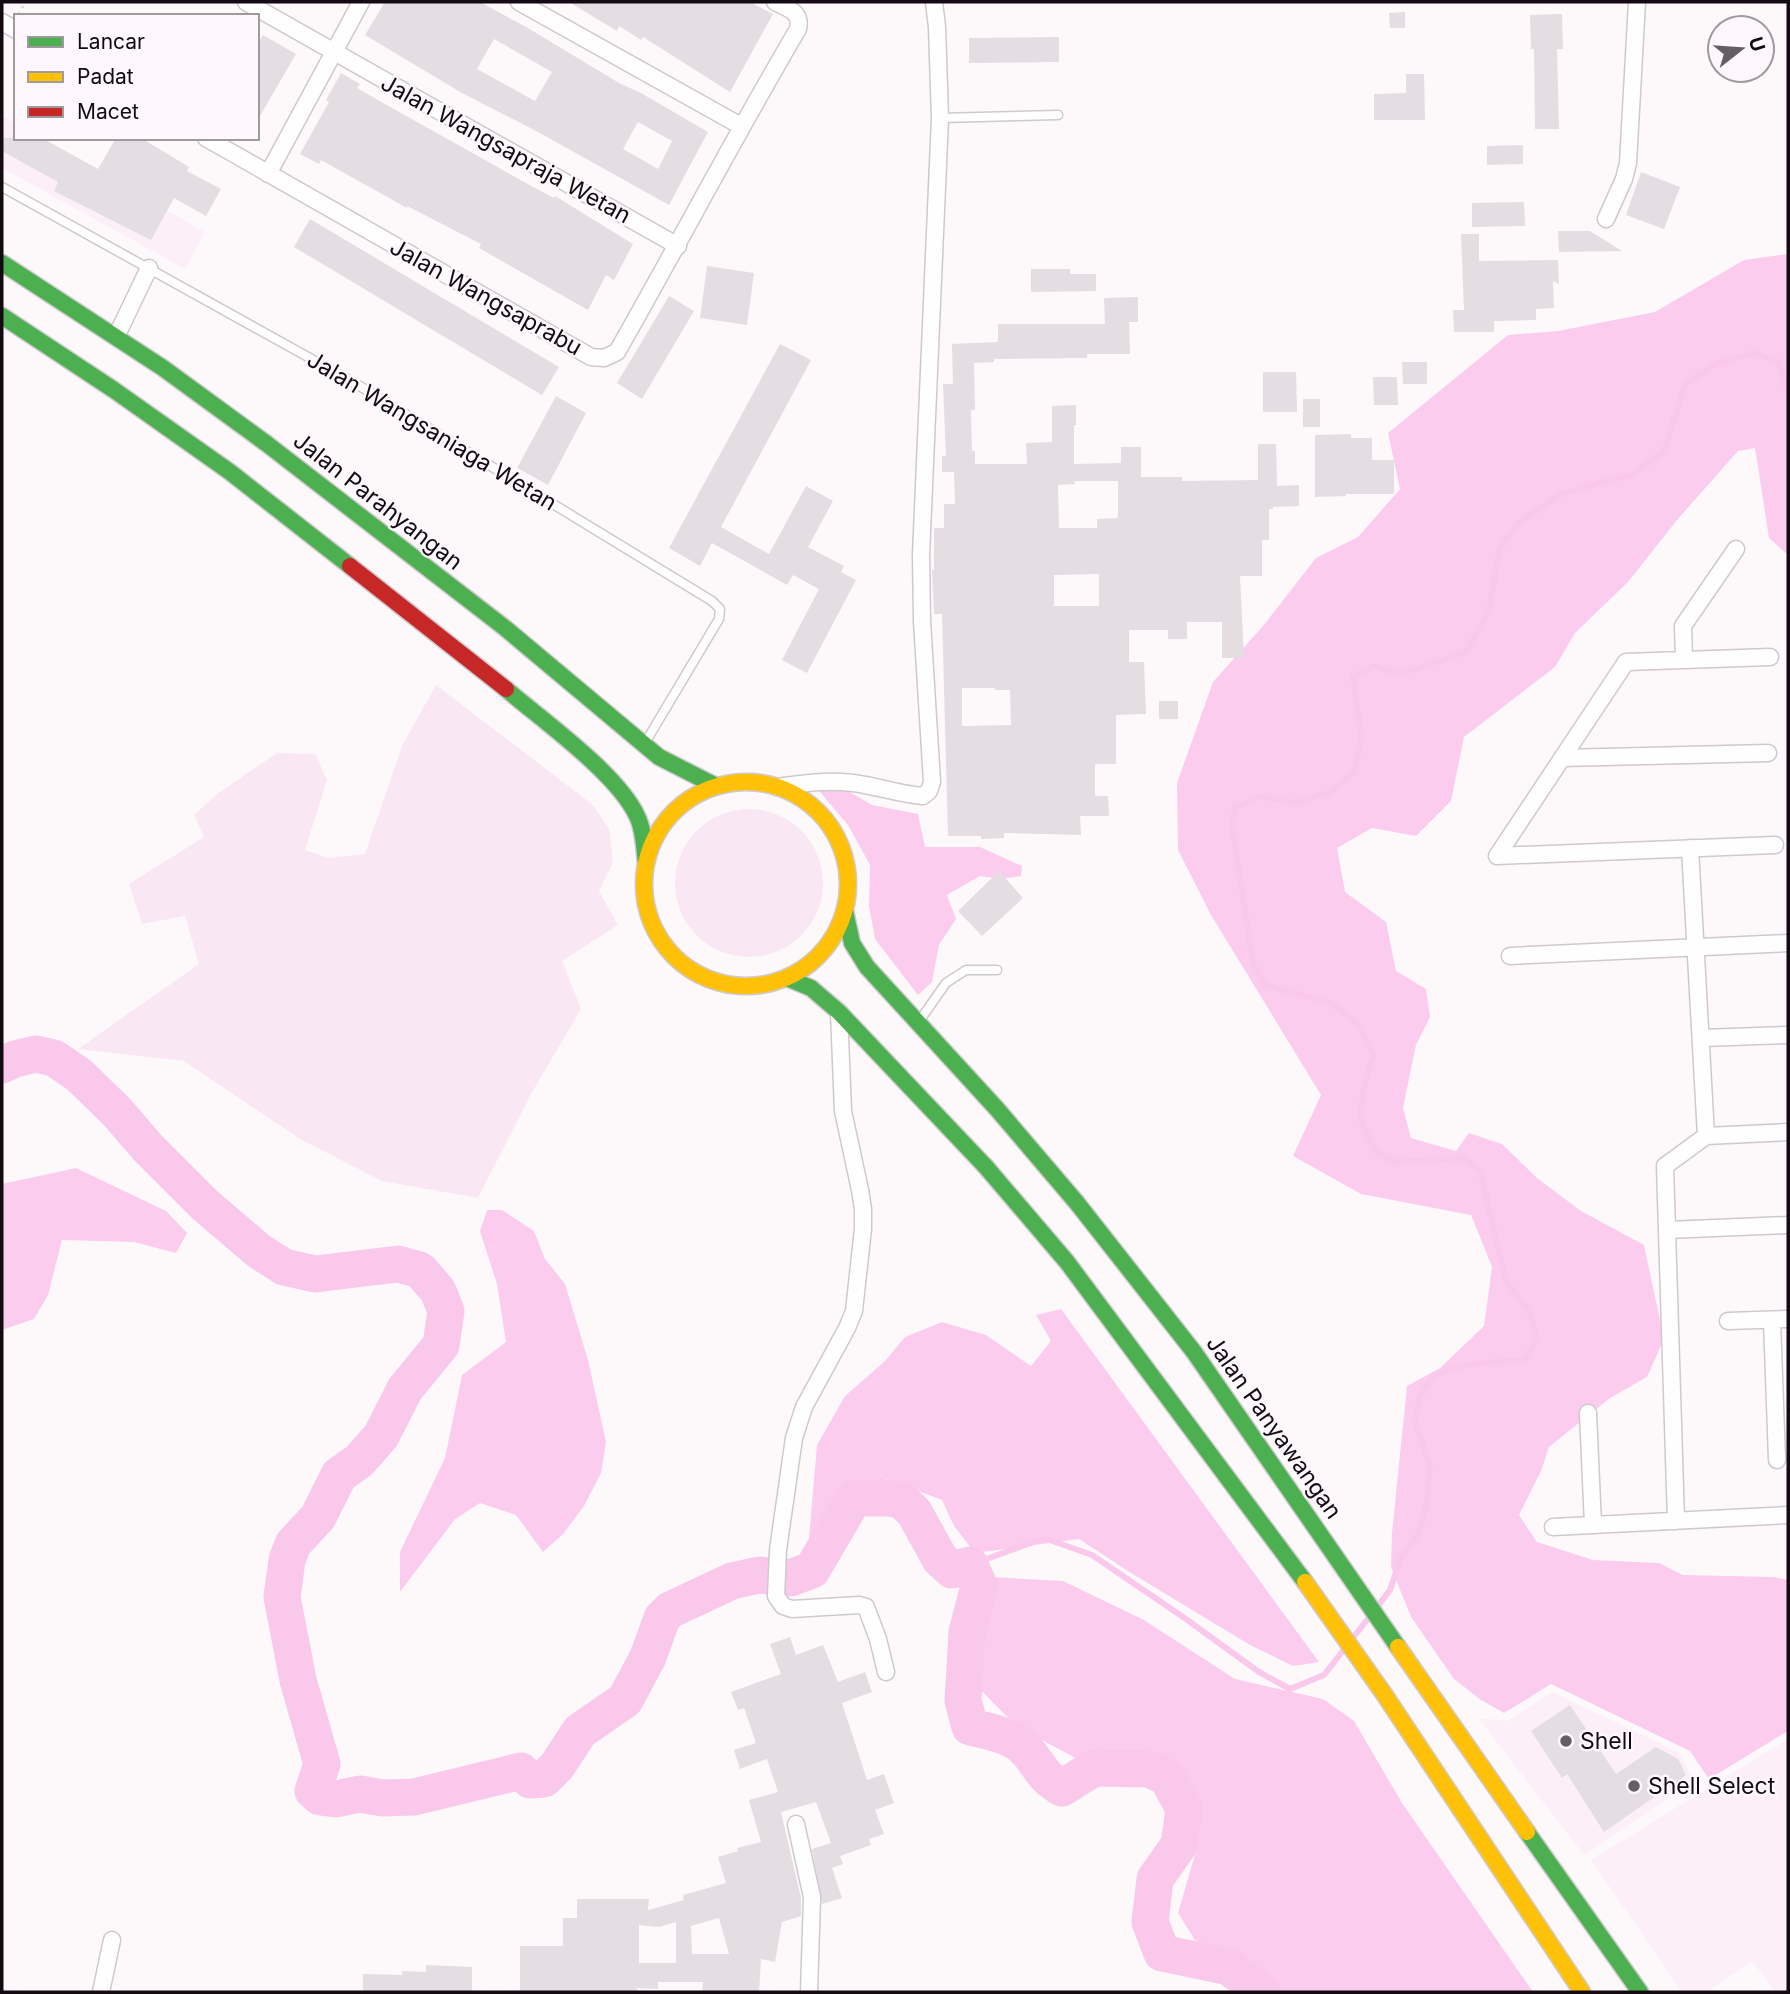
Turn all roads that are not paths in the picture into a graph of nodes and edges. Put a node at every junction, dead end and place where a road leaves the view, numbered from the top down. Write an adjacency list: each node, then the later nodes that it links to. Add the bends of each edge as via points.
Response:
1 (246, 2): 7 (street, Jalan Wangsapraja Wetan)
2 (361, 2): 7 (street)
3 (775, 2): 10 (street, Jalan Wangsaprabu, via 797,13 798,29)
4 (934, 2): 9 (street)
5 (1637, 2): 14 (street, via 1628,163)
6 (523, 3): 10 (street)
7 (334, 52): 12 (street); 15 (street, Jalan Wangsapraja Wetan)
8 (1058, 115): 9 (lane)
9 (940, 118): 27 (street, via 921,555 932,782 923,796 828,781)
10 (741, 126): 15 (street, Jalan Wangsaprabu)
11 (209, 140): 12 (street, Jalan Wangsaprabu)
12 (268, 174): 15 (street, Jalan Wangsaprabu, via 592,357 617,352)
13 (2, 187): 17 (lane, Jalan Wangsaniaga Wetan)
14 (1606, 219)
15 (678, 246)
16 (2, 263): 19 (main road, Jalan Parahyangan)
17 (149, 268): 19 (street); 23 (lane, Jalan Wangsaniaga Wetan, via 353,382 712,601 720,609 719,619)
18 (2, 316): 30 (main road, via 230,472 589,759 625,796 637,816)
19 (116, 337): 23 (main road, Jalan Parahyangan, via 382,531)
20 (1736, 549): 22 (street, via 1684,626)
21 (1770, 657): 22 (street)
22 (1684, 660): 25 (street, via 1626,662)
23 (644, 746): 26 (main road, Jalan Parahyangan)
24 (1768, 753): 25 (street)
25 (1562, 758): 29 (street, via 1497,856)
26 (716, 786): 27 (main road, via 747,782); 30 (main road, via 691,797 671,815 655,837)
27 (778, 786): 31 (main road, via 805,801 828,822 842,850 848,880)
28 (1775, 845): 29 (street)
29 (1690, 848): 33 (street)
30 (646, 863): 36 (main road, via 647,906 670,953 695,973 725,985 757,987)
31 (845, 911): 36 (main road, via 833,939 813,962); 38 (main road, Jalan Panyawangan, via 859,956)
32 (1788, 943): 33 (street)
33 (1696, 947): 34 (street); 40 (street)
34 (1510, 956)
35 (997, 970): 38 (lane, via 966,970 946,983)
36 (788, 978): 37 (main road, via 811,988)
37 (839, 1012): 54 (street, via 843,1111 863,1209 859,1281 847,1328 804,1407 794,1438 776,1596 792,1609 866,1607); 59 (main road, via 986,1167 1067,1262 1168,1395 1384,1694)
38 (918, 1023): 60 (main road, Jalan Panyawangan, via 1068,1193 1194,1352)
39 (1788, 1035): 40 (street)
40 (1700, 1038): 42 (street)
41 (1788, 1132): 42 (street)
42 (1706, 1136): 44 (street, via 1665,1166)
43 (1788, 1225): 44 (street)
44 (1667, 1230): 51 (street)
45 (1780, 1319): 46 (street); 48 (street)
46 (1728, 1321)
47 (1588, 1413): 52 (street)
48 (1782, 1414): 49 (street)
49 (1777, 1460)
50 (1788, 1515): 51 (street)
51 (1676, 1521): 52 (street)
52 (1593, 1525): 53 (street)
53 (1553, 1527)
54 (886, 1672)
55 (796, 1824): 58 (street, via 812,1897)
56 (112, 1940): 57 (street)
57 (101, 1992)
58 (808, 1992)
59 (1582, 1992)
60 (1640, 1992)

